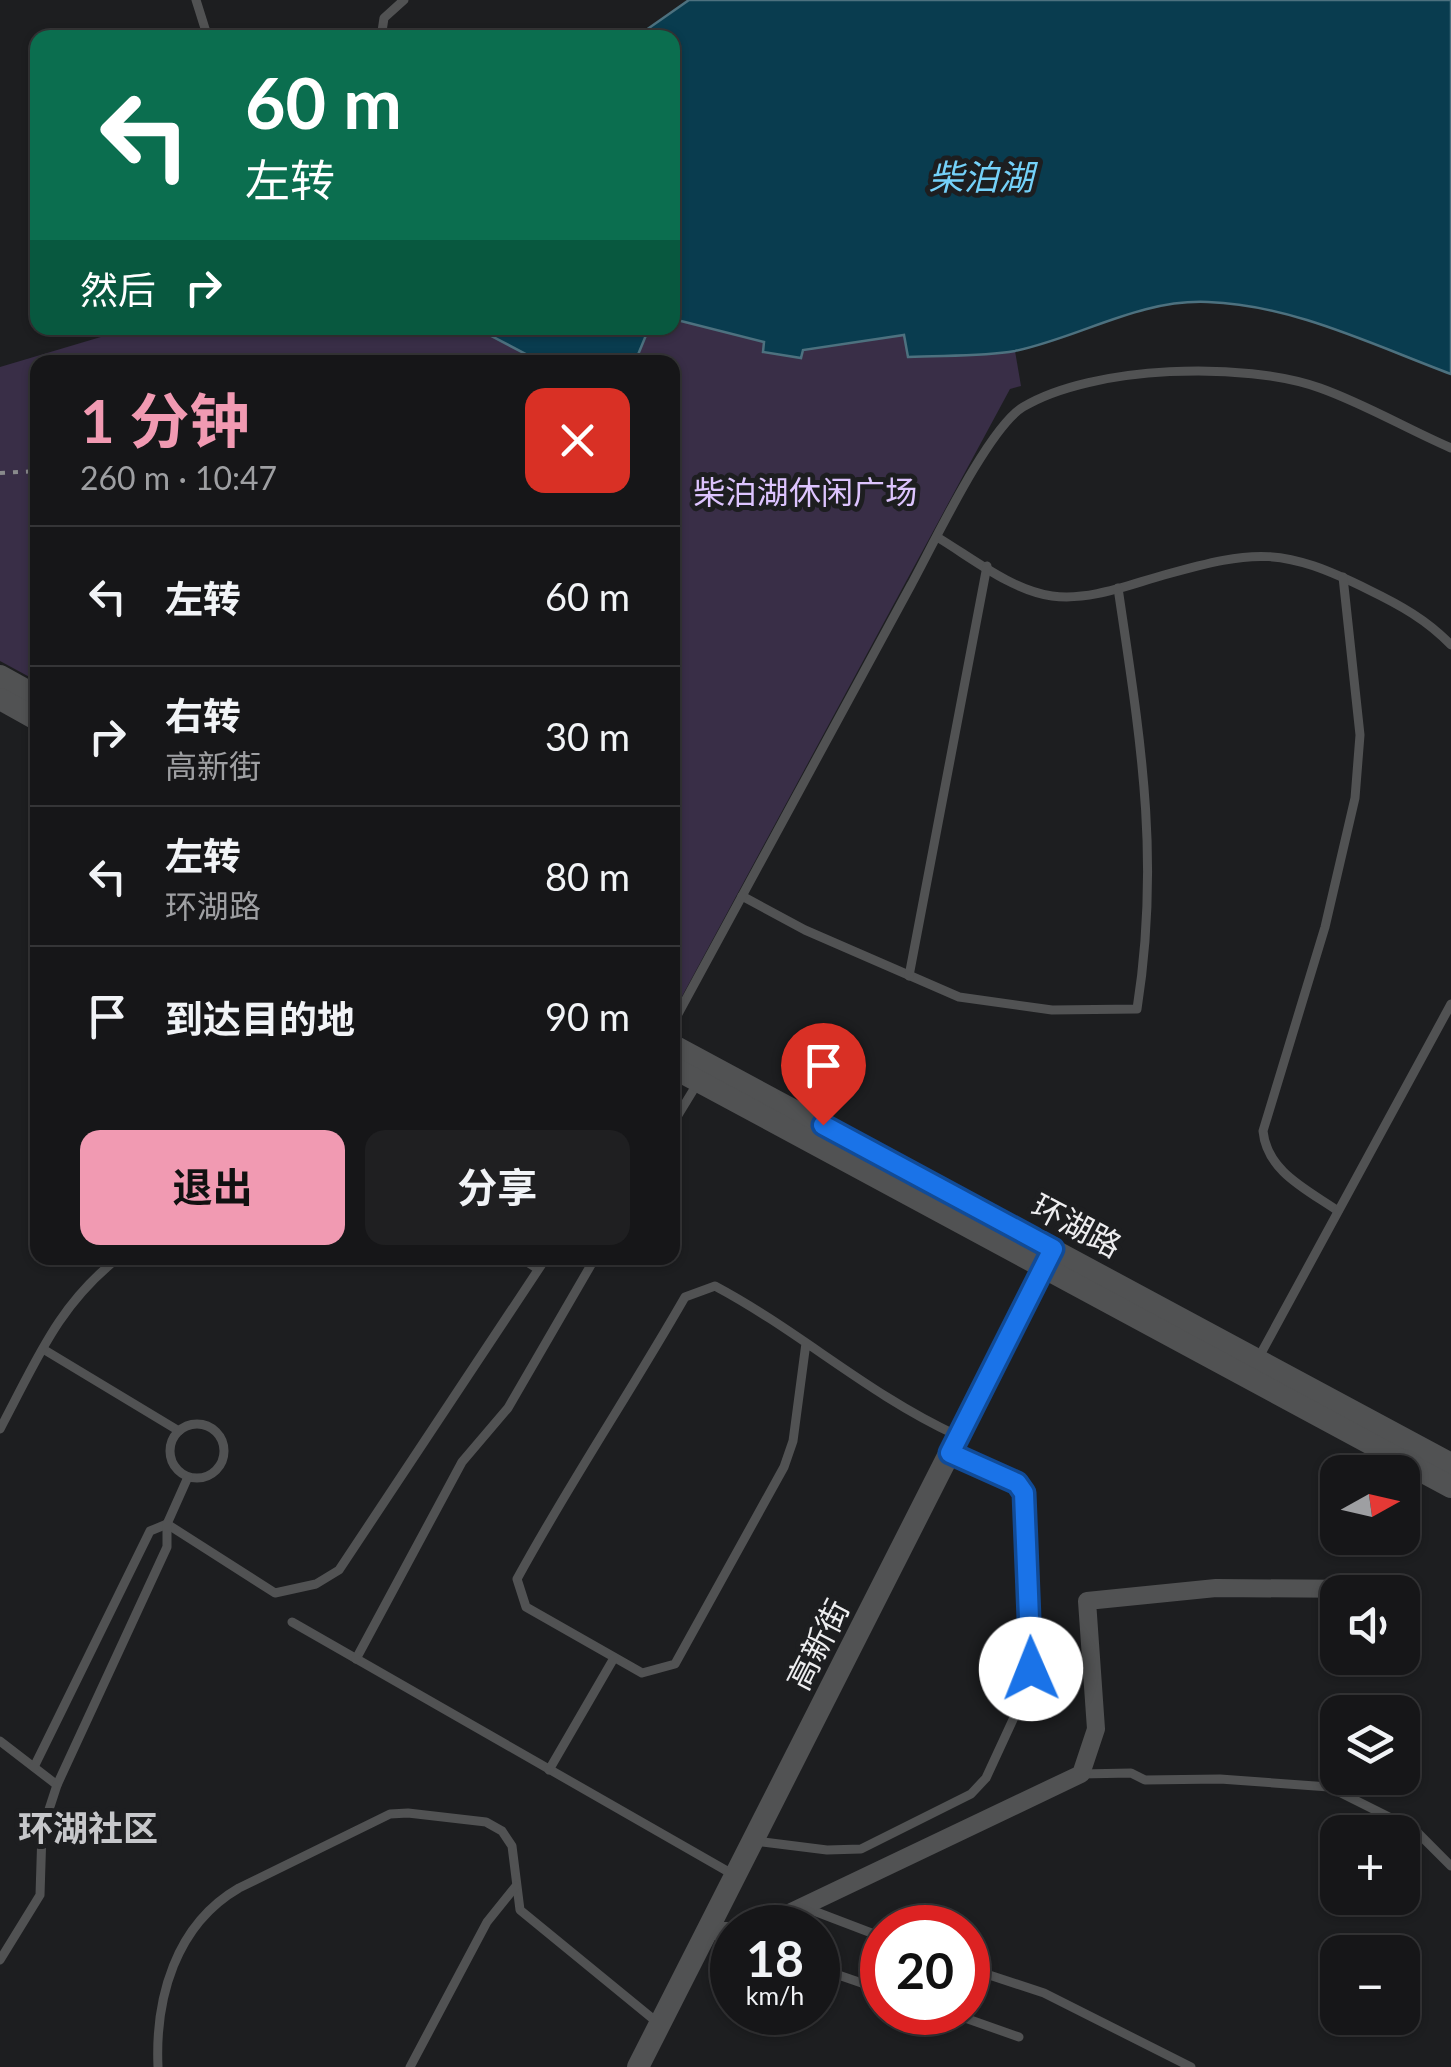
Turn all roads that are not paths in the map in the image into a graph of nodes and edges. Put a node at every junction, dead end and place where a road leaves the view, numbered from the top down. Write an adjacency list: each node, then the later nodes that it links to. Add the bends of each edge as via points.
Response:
1 (196, 0): 3 (lane)
2 (404, 0): 4 (lane, via 384,18)
3 (205, 30)
4 (382, 30)
5 (1451, 448): 6 (lane, via 1318,387 1190,370 1098,382 1020,408)
6 (937, 537): 7 (lane); 15 (lane)
7 (987, 566): 9 (lane, via 1027,590 1052,596); 16 (lane)
8 (1343, 577): 9 (lane, via 1311,561 1254,556); 10 (lane, via 1404,607); 23 (lane, via 1360,736 1355,798 1325,927 1263,1130 1281,1170)
9 (1118, 588): 16 (lane, via 1151,847 1148,937 1136,1008 1084,1012 959,998)
10 (1451, 645)
11 (0, 676): 12 (street)
12 (30, 693)
13 (0, 699): 14 (street)
14 (30, 716)
15 (742, 896): 16 (lane); 18 (lane)
16 (909, 976)
17 (1451, 1004): 23 (lane)
18 (680, 1010)
19 (680, 1060): 24 (street, 环湖路)
20 (680, 1062): 21 (street, 环湖路)
21 (698, 1081): 22 (lane); 24 (street, 环湖路)
22 (680, 1111)
23 (1338, 1211): 32 (lane)
24 (1048, 1258): 32 (street, 环湖路); 35 (street, 高新街); 38 (street, 环湖路)
25 (110, 1265): 31 (lane, via 77,1292)
26 (531, 1265): 29 (lane)
27 (541, 1265): 29 (lane)
28 (591, 1265): 43 (lane, via 508,1408 462,1462)
29 (538, 1269): 39 (lane, via 339,1570 316,1584 275,1593)
30 (806, 1343): 35 (lane); 42 (lane, via 794,1441 784,1467 675,1664 642,1673); 42 (lane, via 781,1321 715,1286 685,1296 612,1426 578,1466 517,1579 518,1593 543,1621)
31 (44, 1348): 33 (lane); 34 (lane)
32 (1258, 1360): 36 (street, 环湖路)
33 (0, 1429)
34 (179, 1431): 37 (lane, via 172,1460); 37 (lane, via 201,1425 222,1443 216,1470)
35 (954, 1445): 49 (street, 高新街); 49 (lane, via 1024,1493 1031,1669 986,1778 971,1794 861,1849)
36 (1451, 1464)
37 (188, 1476): 39 (lane)
38 (1451, 1487)
39 (168, 1524): 45 (lane, via 150,1531); 48 (lane, via 167,1547)
40 (1320, 1588): 47 (street, via 1216,1588 1087,1602 1096,1728)
41 (292, 1622): 43 (lane)
42 (614, 1658): 46 (lane)
43 (356, 1659): 46 (lane)
44 (0, 1742): 45 (lane)
45 (34, 1767): 48 (lane)
46 (550, 1770): 51 (lane)
47 (1081, 1774): 50 (lane, via 1328,1787 1415,1830); 53 (street)
48 (57, 1784): 55 (lane, via 42,1831 40,1895)
49 (754, 1841): 51 (street, 高新街)
50 (1451, 1866)
51 (736, 1876): 54 (street, 高新街)
52 (516, 1886): 57 (lane, via 526,1916); 60 (lane, via 512,1846 494,1826 408,1812 390,1814 239,1888 217,1904 176,1956 160,2008); 61 (lane, via 486,1922)
53 (804, 1905)
54 (708, 1931): 57 (street, 高新街)
55 (0, 1960)
56 (990, 1975): 63 (lane, via 1044,1992)
57 (660, 2025): 62 (street, 高新街)
58 (990, 2027): 59 (lane)
59 (1020, 2037)
60 (158, 2067)
61 (410, 2067)
62 (638, 2067)
63 (1192, 2067)

